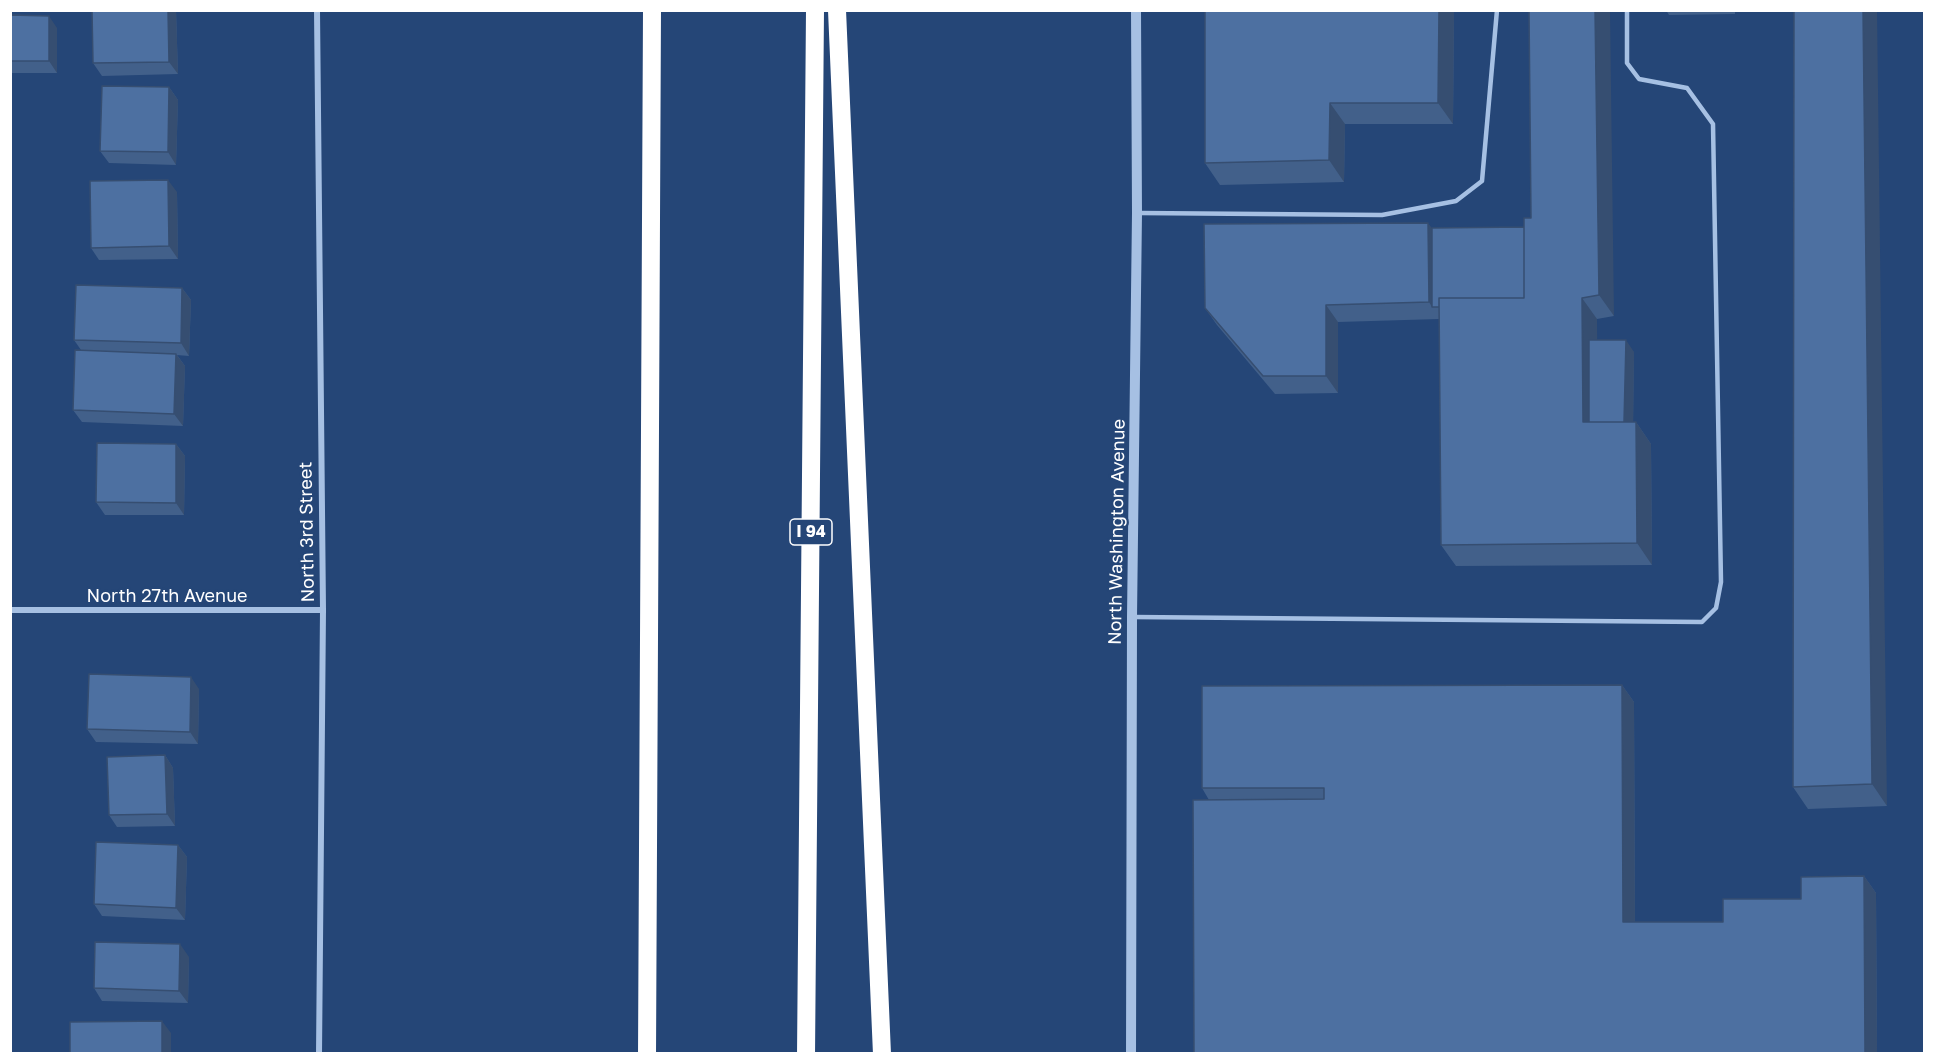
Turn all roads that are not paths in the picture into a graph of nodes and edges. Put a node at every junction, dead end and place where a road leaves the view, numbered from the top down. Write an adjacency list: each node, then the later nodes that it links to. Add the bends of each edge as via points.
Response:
1 (317, 10): 10 (street, North 3rd Street)
2 (652, 10): 12 (highway)
3 (815, 10): 14 (highway, I 94)
4 (837, 10): 15 (highway)
5 (1136, 10): 8 (street, North Washington Avenue)
6 (1497, 10): 8 (lane, via 1482,181 1456,201 1382,215)
7 (1627, 10): 11 (lane, via 1628,63 1639,80 1687,88 1713,124 1721,582 1716,608 1702,622)
8 (1137, 213): 11 (street, North Washington Avenue)
9 (10, 610): 10 (street, North 27th Avenue)
10 (323, 610): 13 (street, North 3rd Street)
11 (1132, 617): 16 (street, North Washington Avenue)
12 (646, 1050)
13 (319, 1053)
14 (806, 1053)
15 (882, 1053)
16 (1131, 1053)

